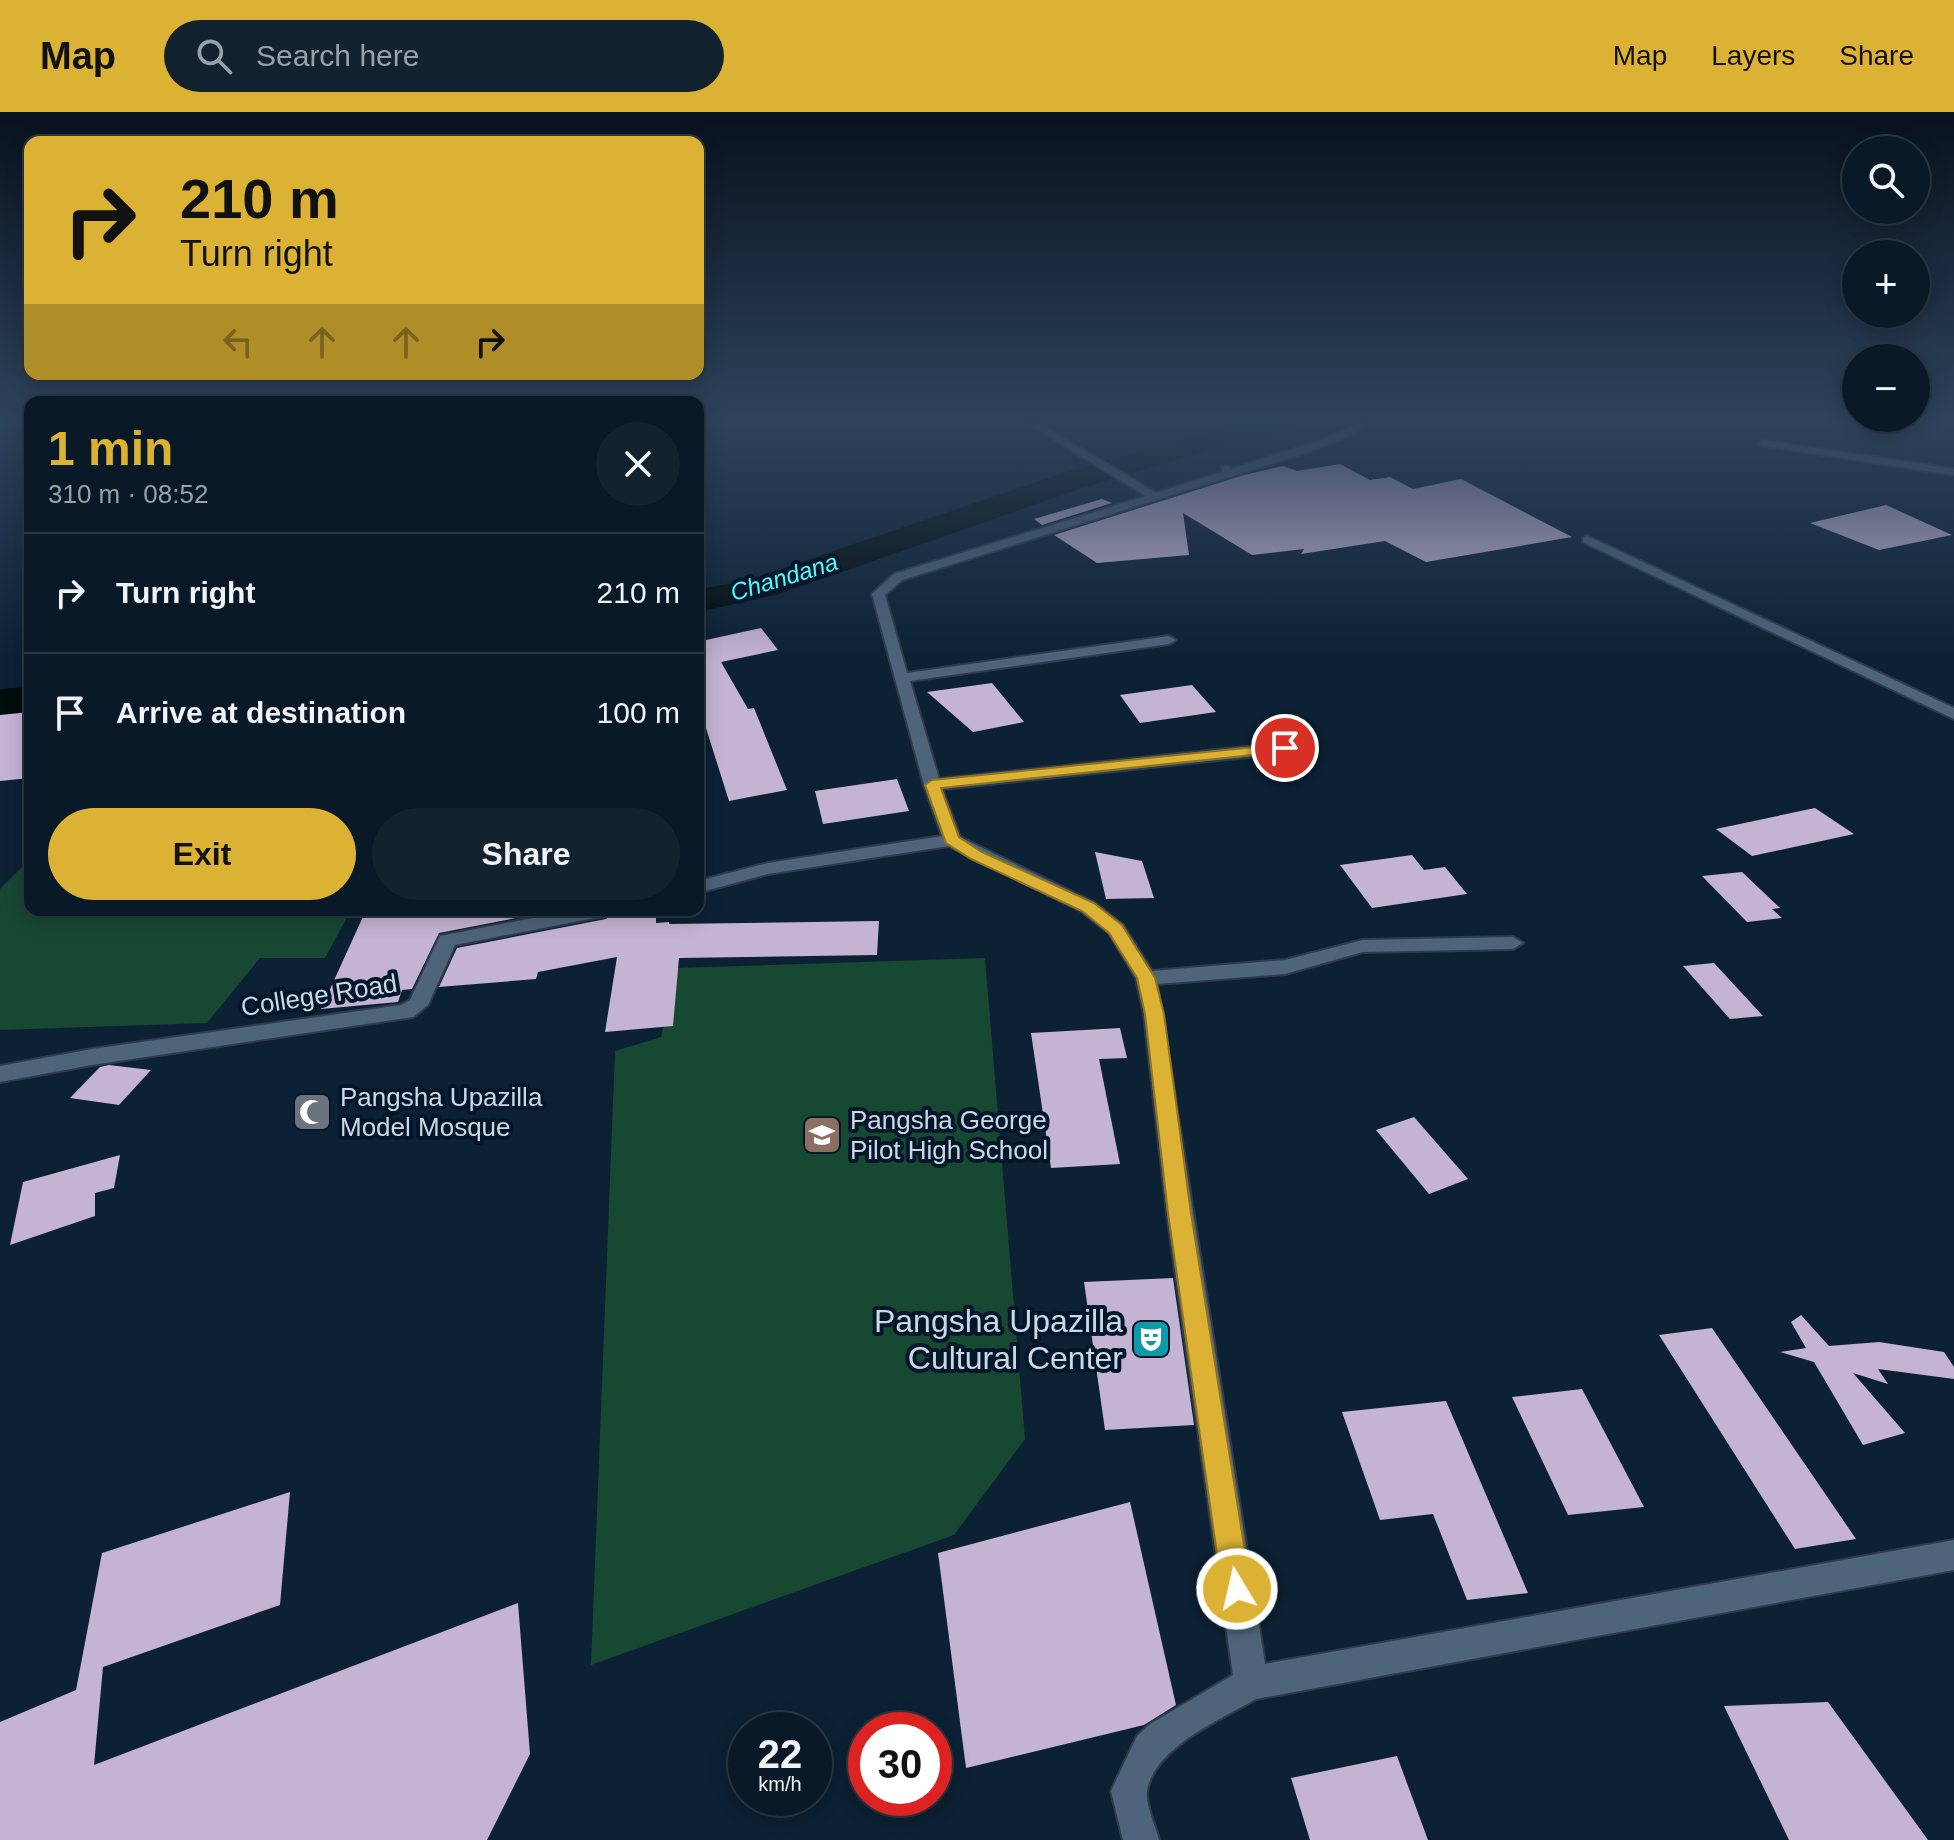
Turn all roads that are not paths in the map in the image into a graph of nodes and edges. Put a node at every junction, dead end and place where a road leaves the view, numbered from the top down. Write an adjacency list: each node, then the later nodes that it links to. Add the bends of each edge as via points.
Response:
1 (1126, 501): 4 (street, via 898,577 883,587 878,594)
2 (1587, 540): 5 (street)
3 (1169, 640): 4 (street)
4 (902, 678): 7 (street)
5 (1954, 714)
6 (1285, 748): 7 (street)
7 (932, 785): 8 (street)
8 (952, 840): 9 (street, via 768,869); 12 (street, via 1088,907 1116,929)
9 (704, 885)
10 (573, 916): 13 (street, College Road, via 447,940 418,1005 406,1012)
11 (1513, 943): 12 (street, via 1363,946 1285,967)
12 (1146, 978): 15 (street)
13 (0, 1074)
14 (1954, 1555): 15 (street)
15 (1251, 1683): 16 (street, via 1149,1748 1129,1791)
16 (1141, 1840)

